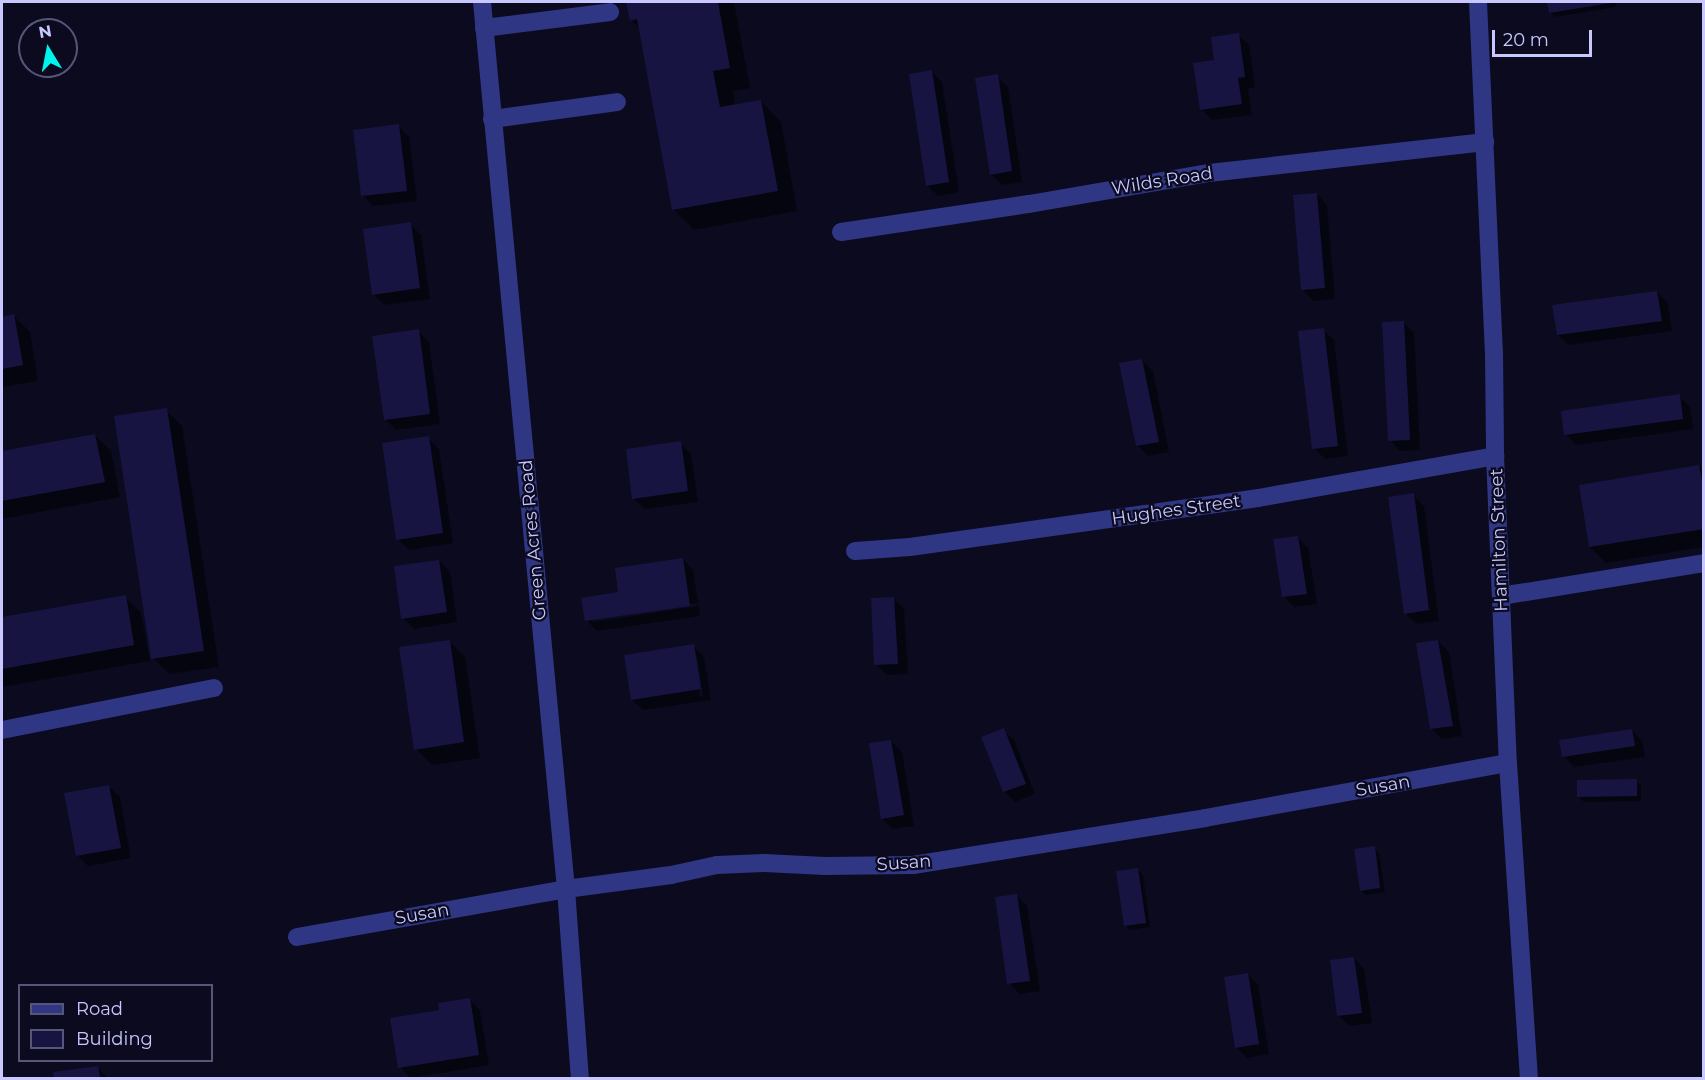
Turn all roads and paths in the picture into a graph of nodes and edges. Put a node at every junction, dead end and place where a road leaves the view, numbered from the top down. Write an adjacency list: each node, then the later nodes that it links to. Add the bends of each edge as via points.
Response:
1 (482, 2): 4 (street, Green Acres Road)
2 (1478, 2): 7 (street, Hamilton Street)
3 (610, 12): 4 (street)
4 (484, 28): 6 (street, Green Acres Road)
5 (617, 102): 6 (street)
6 (492, 119): 16 (street, Green Acres Road)
7 (1485, 142): 8 (street, Wilds Road, via 1209,172); 9 (street, Hamilton Street)
8 (841, 232)
9 (1495, 456): 10 (street, Hughes Street, via 1258,498 910,547); 12 (street, Hamilton Street)
10 (855, 551)
11 (1704, 563): 12 (street)
12 (1501, 596): 15 (street, Hamilton Street)
13 (214, 687): 14 (street)
14 (2, 730)
15 (1508, 763): 16 (street, Susan, via 1205,818 913,865 717,865); 19 (street, Hamilton Street)
16 (566, 889): 17 (street, Susan); 18 (street, Green Acres Road)
17 (297, 937)
18 (580, 1078)
19 (1529, 1078)

